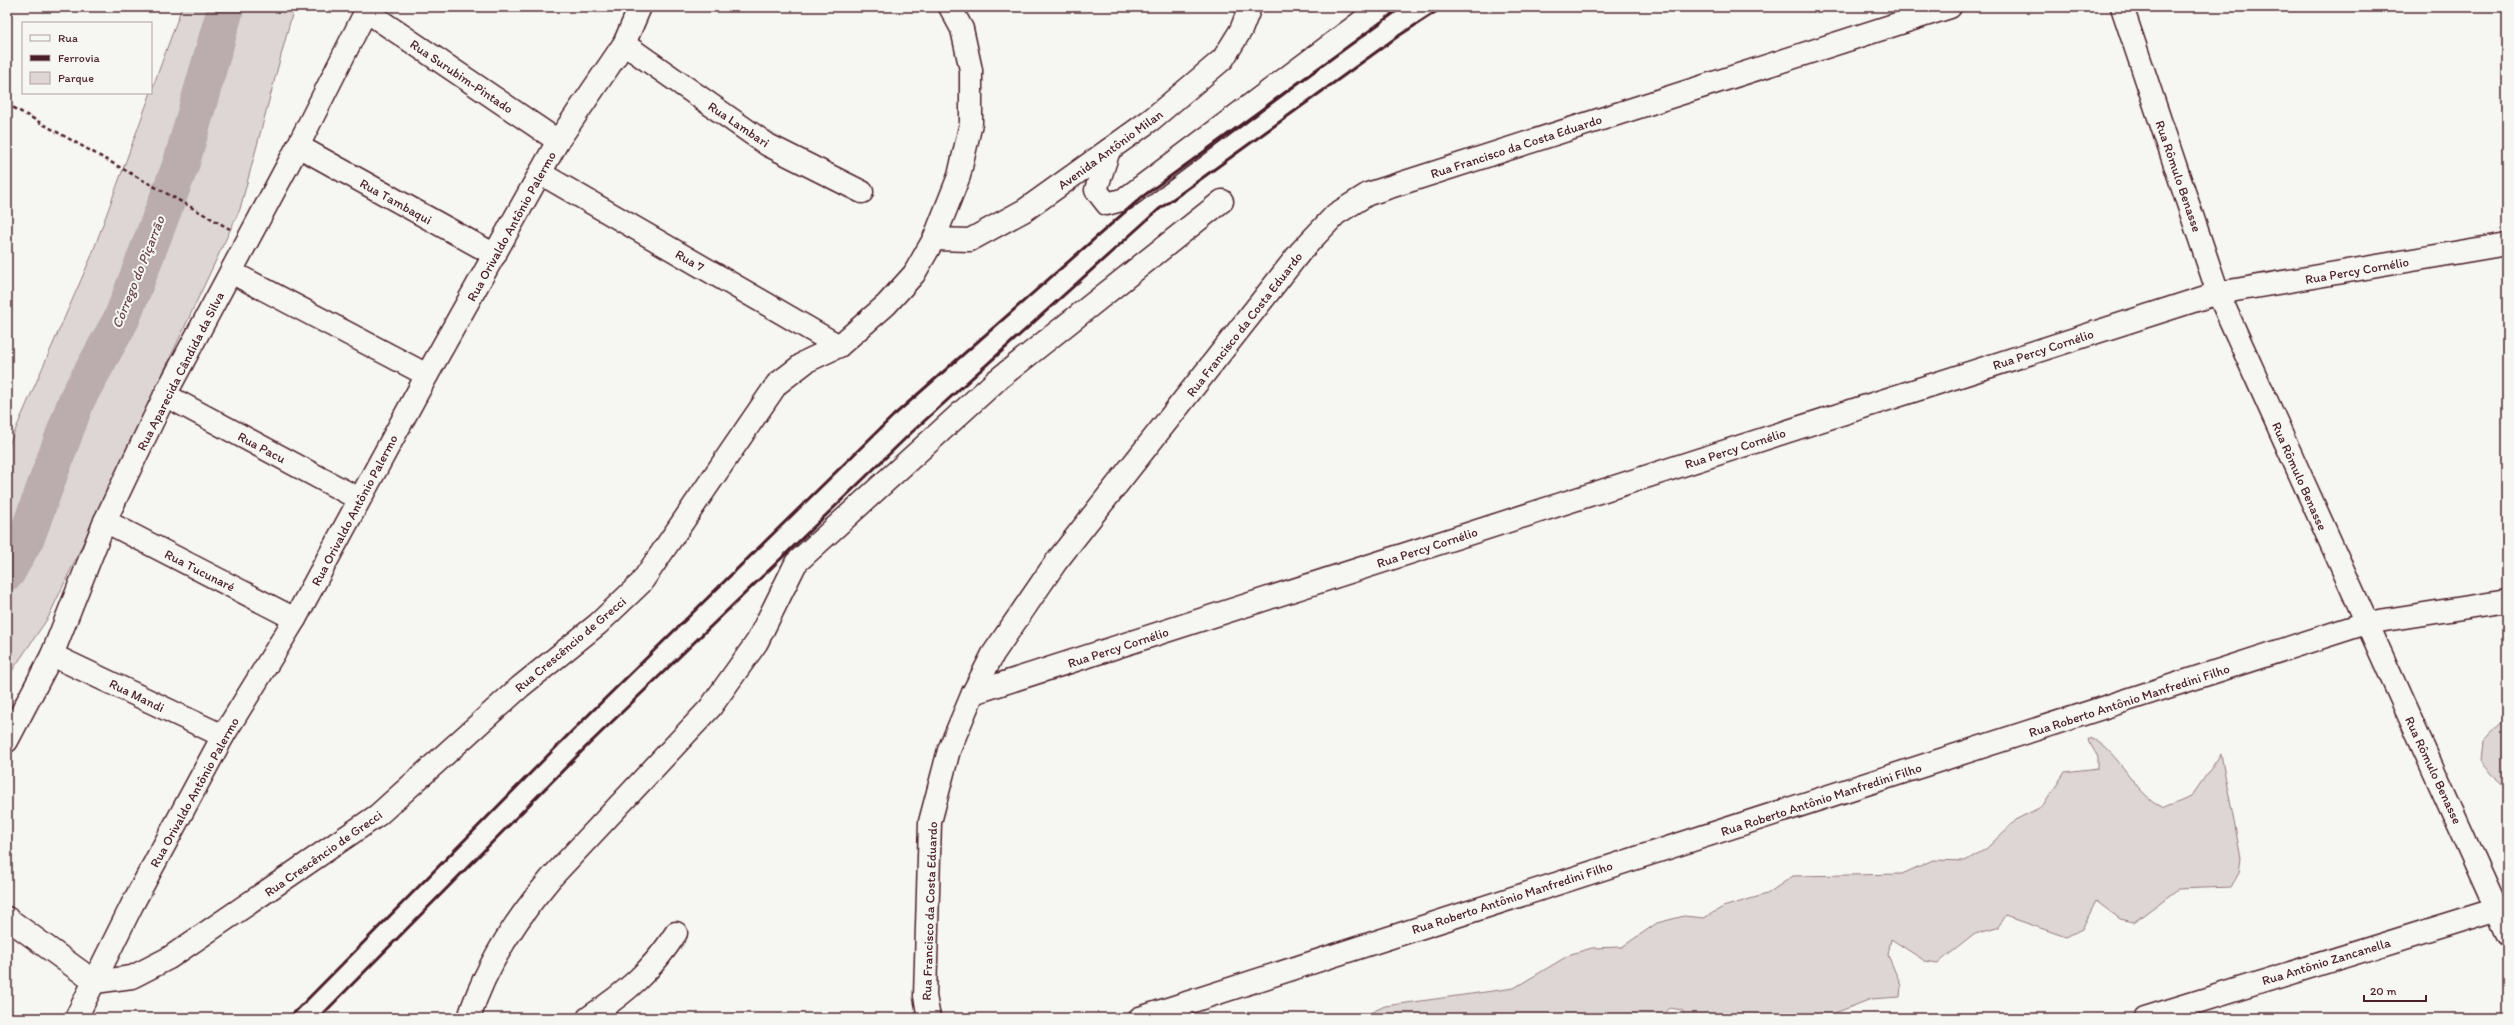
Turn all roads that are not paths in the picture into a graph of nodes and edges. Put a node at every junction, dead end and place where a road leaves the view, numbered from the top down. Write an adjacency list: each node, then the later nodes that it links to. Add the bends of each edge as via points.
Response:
1 (950, 7): 15 (street, Rua Crescêncio de Grecci, via 962,29 971,70 971,123 959,176)
2 (1250, 7): 11 (street, Avenida Antônio Milan, via 1241,30 1223,59 1152,119)
3 (1381, 7): 11 (street, via 1125,199 1107,204 1096,190)
4 (1950, 7): 29 (street, Rua Francisco da Costa Eduardo, via 1368,194 1336,214 1301,251 1056,562 993,654)
5 (2122, 7): 19 (street, Rua Rômulo Benasse)
6 (367, 9): 9 (street, Rua Surubim-Pintado); 10 (street, Rua Aparecida Cândida da Silva)
7 (633, 10): 8 (street, Rua Orivaldo Antônio Palermo)
8 (624, 44): 9 (street, Rua Orivaldo Antônio Palermo); 13 (street, Rua Lambari, via 768,145)
9 (558, 141): 12 (street, Rua Orivaldo Antônio Palermo)
10 (298, 146): 17 (street, Rua Tambaqui); 18 (street, Rua Aparecida Cândida da Silva)
11 (1109, 150): 15 (street, Avenida Antônio Milan, via 1025,210 970,240)
12 (540, 173): 17 (street, Rua Orivaldo Antônio Palermo); 20 (street, Rua 7)
13 (862, 192)
14 (1222, 201): 38 (street, via 997,380 796,563 757,642 710,708 530,903 476,996)
15 (934, 239): 20 (street, Rua Crescêncio de Grecci, via 914,274 886,305)
16 (2507, 244): 19 (street, Rua Percy Cornélio)
17 (495, 255): 21 (street, Rua Orivaldo Antônio Palermo)
18 (231, 272): 21 (street); 22 (street, Rua Aparecida Cândida da Silva)
19 (2218, 293): 27 (street, Rua Rômulo Benasse); 29 (street, Rua Percy Cornélio)
20 (839, 346): 36 (street, Rua Crescêncio de Grecci, via 807,361 777,384 641,583 598,624 520,687 378,815 169,958 132,977)
21 (427, 375): 23 (street, Rua Orivaldo Antônio Palermo)
22 (165, 395): 23 (street, Rua Pacu); 24 (street, Rua Aparecida Cândida da Silva)
23 (359, 499): 26 (street, Rua Orivaldo Antônio Palermo)
24 (105, 522): 26 (street, Rua Tucunaré); 28 (street, Rua Aparecida Cândida da Silva)
25 (2507, 601): 27 (street, Rua Roberto Antônio Manfredini Filho)
26 (295, 619): 30 (street, Rua Orivaldo Antônio Palermo)
27 (2366, 622): 32 (street, Rua Rômulo Benasse); 41 (street, Rua Roberto Antônio Manfredini Filho)
28 (52, 654): 30 (street, Rua Mandi); 31 (street, Rua Aparecida Cândida da Silva)
29 (973, 693): 40 (street, Rua Francisco da Costa Eduardo, via 949,750 930,822 925,996)
30 (223, 736): 36 (street, Rua Orivaldo Antônio Palermo, via 132,904)
31 (7, 741)
32 (2502, 907): 35 (street, Rua Rômulo Benasse); 42 (street, Rua Antônio Zancanella)
33 (7, 918): 36 (street)
34 (676, 933): 39 (street, via 650,969)
35 (2507, 933)
36 (95, 982): 37 (street, Rua Orivaldo Antônio Palermo)
37 (76, 1018)
38 (469, 1018)
39 (588, 1018)
40 (929, 1018)
41 (1140, 1018)
42 (2145, 1018)

